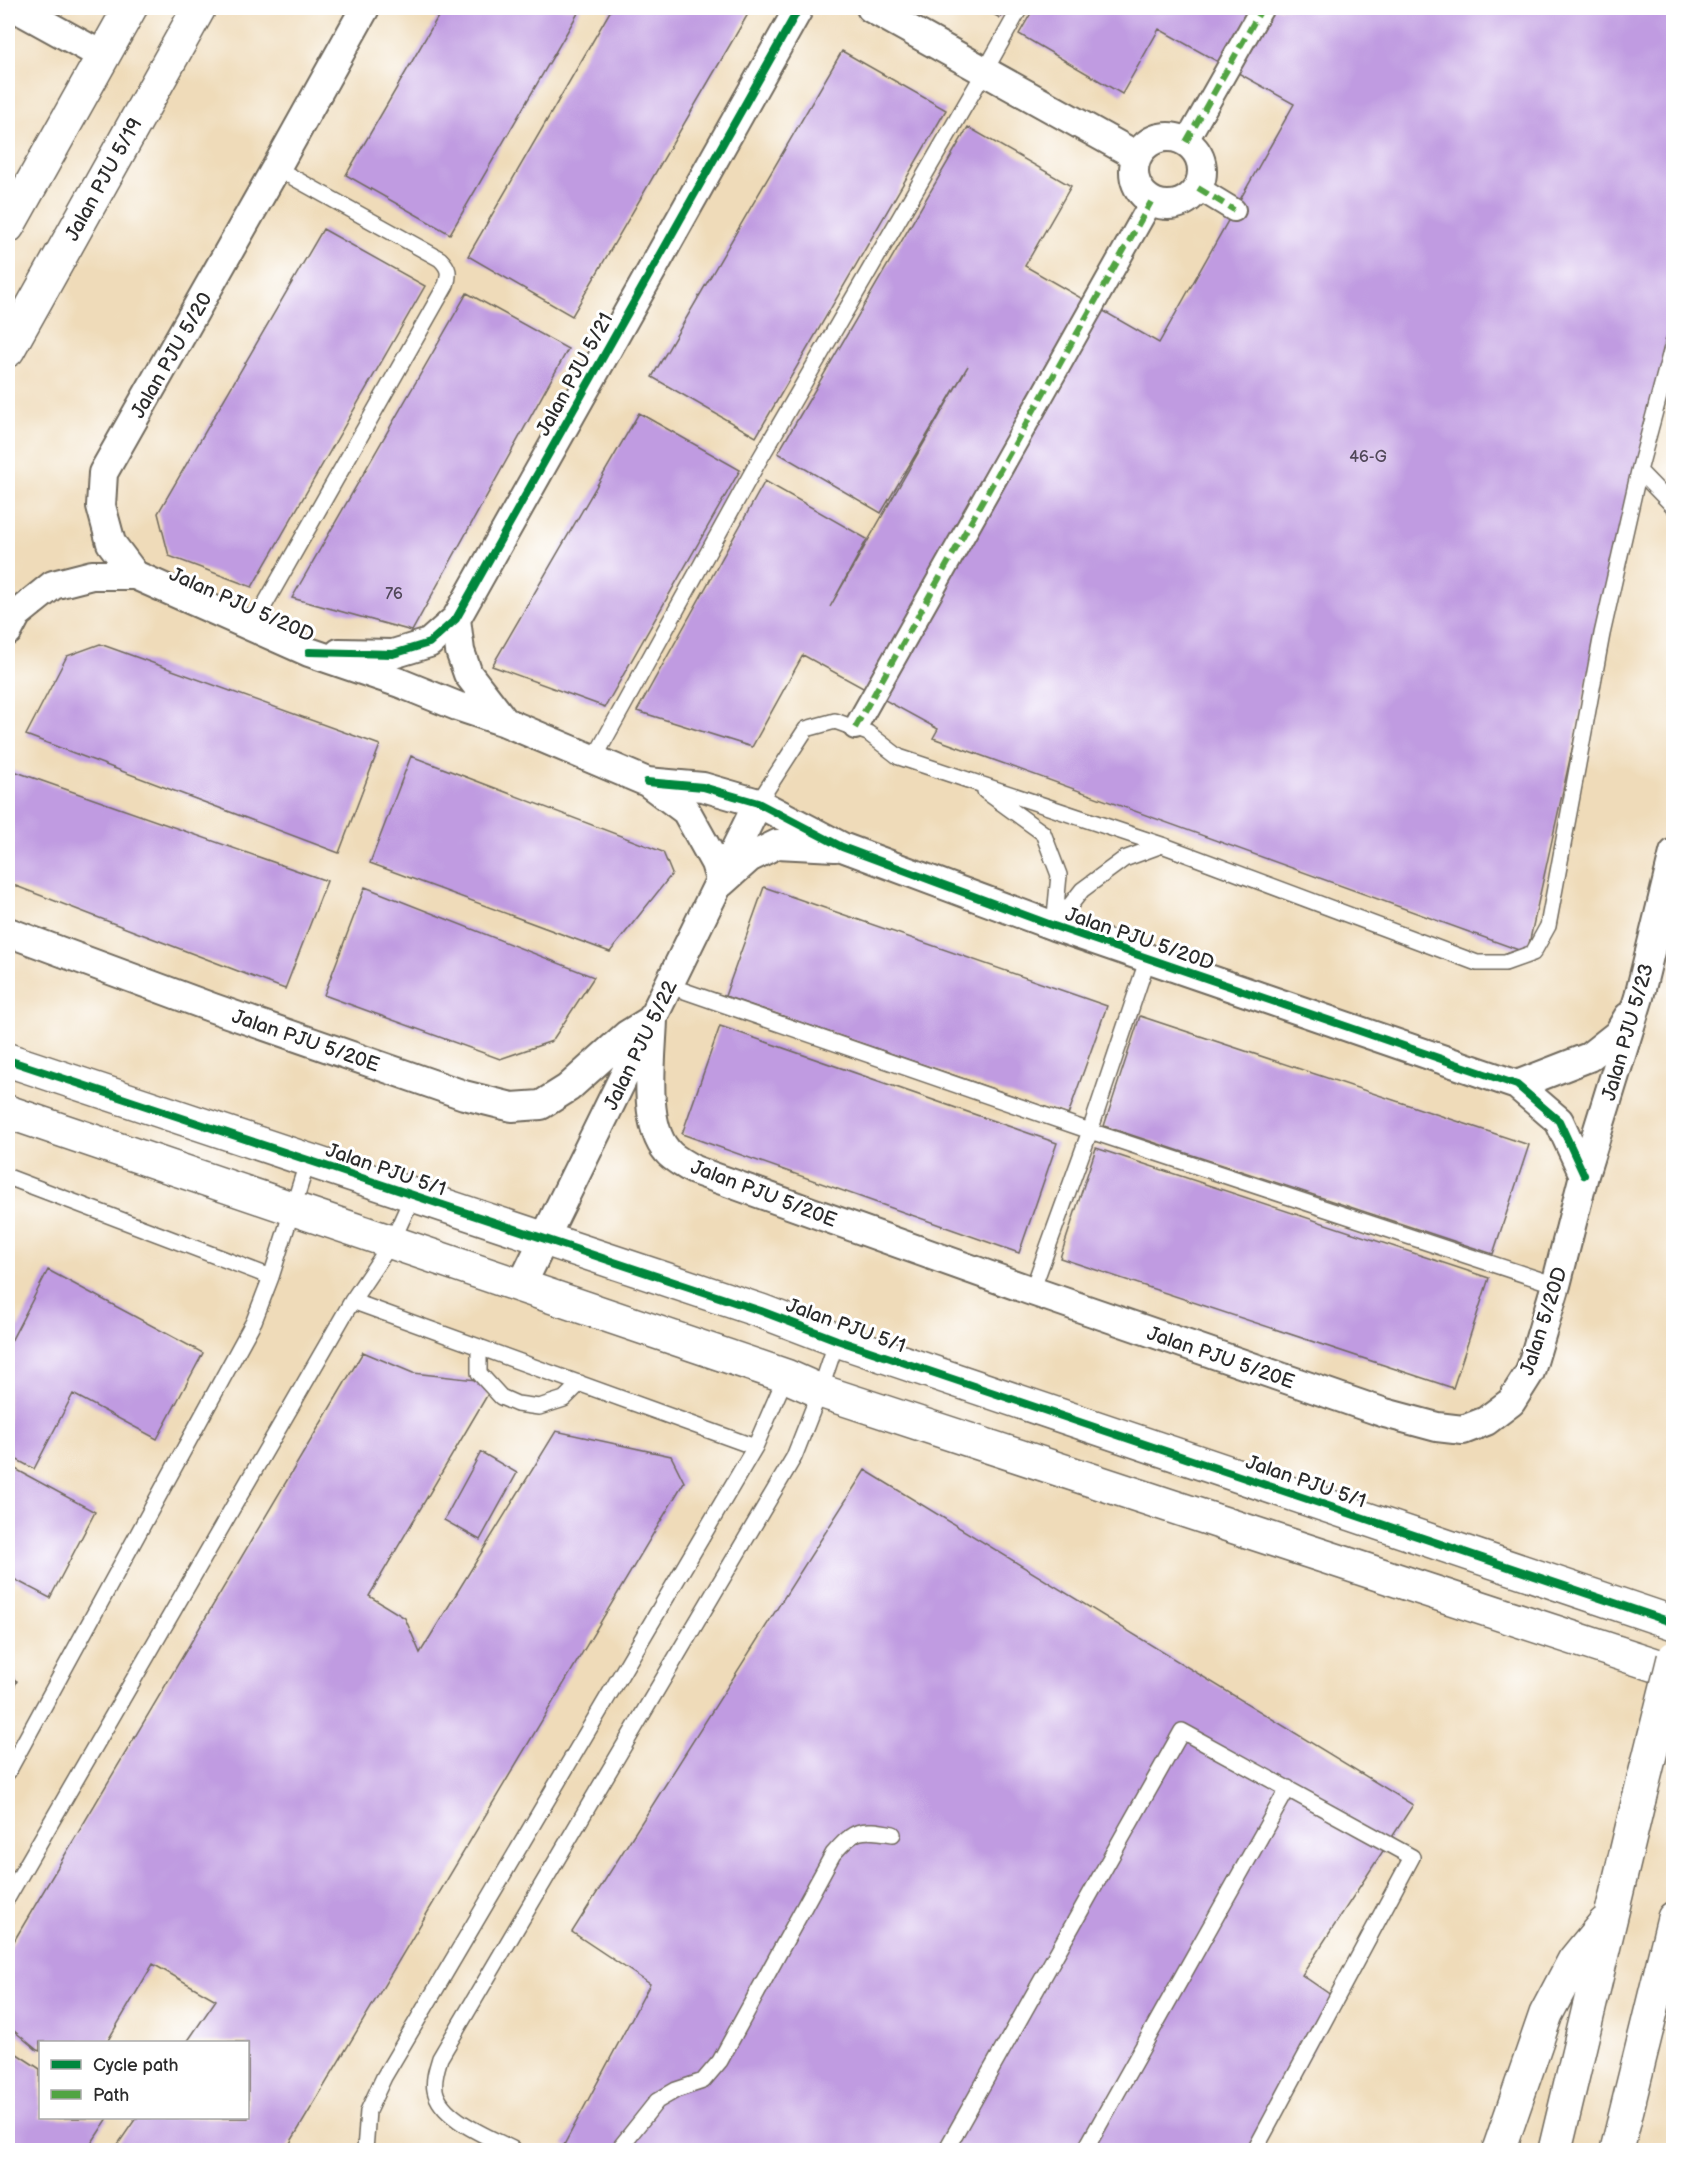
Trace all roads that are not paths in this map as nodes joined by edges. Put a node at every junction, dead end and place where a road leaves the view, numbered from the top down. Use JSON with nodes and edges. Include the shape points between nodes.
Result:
{"nodes":[{"id":1,"x":16,"y":8,"type":"edge"},
{"id":2,"x":130,"y":8,"type":"edge"},
{"id":3,"x":199,"y":8,"type":"edge"},
{"id":4,"x":365,"y":8,"type":"edge"},
{"id":5,"x":799,"y":8,"type":"edge"},
{"id":6,"x":871,"y":8,"type":"edge"},
{"id":7,"x":1020,"y":8,"type":"edge"},
{"id":8,"x":1262,"y":8,"type":"edge"},
{"id":9,"x":103,"y":56,"type":"junction"},
{"id":10,"x":985,"y":71,"type":"junction"},
{"id":11,"x":1186,"y":142,"type":"junction"},
{"id":12,"x":1137,"y":156,"type":"junction"},
{"id":13,"x":276,"y":168,"type":"junction"},
{"id":14,"x":1198,"y":188,"type":"junction"},
{"id":15,"x":1151,"y":202,"type":"junction"},
{"id":16,"x":1234,"y":210,"type":"dead end"},
{"id":17,"x":8,"y":226,"type":"edge"},
{"id":18,"x":1674,"y":340,"type":"edge"},
{"id":19,"x":8,"y":350,"type":"edge"},
{"id":20,"x":1639,"y":471,"type":"junction"},
{"id":21,"x":1674,"y":507,"type":"edge"},
{"id":22,"x":135,"y":575,"type":"junction"},
{"id":23,"x":456,"y":619,"type":"junction"},
{"id":24,"x":252,"y":627,"type":"junction"},
{"id":25,"x":8,"y":631,"type":"edge"},
{"id":26,"x":309,"y":652,"type":"junction"},
{"id":27,"x":505,"y":722,"type":"junction"},
{"id":28,"x":855,"y":728,"type":"junction"},
{"id":29,"x":594,"y":759,"type":"junction"},
{"id":30,"x":647,"y":782,"type":"junction"},
{"id":31,"x":974,"y":782,"type":"junction"},
{"id":32,"x":758,"y":803,"type":"junction"},
{"id":33,"x":1162,"y":845,"type":"junction"},
{"id":34,"x":842,"y":847,"type":"junction"},
{"id":35,"x":1674,"y":853,"type":"edge"},
{"id":36,"x":720,"y":883,"type":"junction"},
{"id":37,"x":1053,"y":926,"type":"junction"},
{"id":38,"x":8,"y":932,"type":"edge"},
{"id":39,"x":1148,"y":958,"type":"junction"},
{"id":40,"x":669,"y":986,"type":"junction"},
{"id":41,"x":1639,"y":997,"type":"junction"},
{"id":42,"x":653,"y":1019,"type":"junction"},
{"id":43,"x":8,"y":1060,"type":"edge"},
{"id":44,"x":1517,"y":1085,"type":"junction"},
{"id":45,"x":8,"y":1112,"type":"edge"},
{"id":46,"x":1090,"y":1131,"type":"junction"},
{"id":47,"x":308,"y":1160,"type":"junction"},
{"id":48,"x":1584,"y":1175,"type":"junction"},
{"id":49,"x":8,"y":1177,"type":"edge"},
{"id":50,"x":413,"y":1195,"type":"junction"},
{"id":51,"x":291,"y":1208,"type":"junction"},
{"id":52,"x":544,"y":1240,"type":"junction"},
{"id":53,"x":392,"y":1242,"type":"junction"},
{"id":54,"x":271,"y":1277,"type":"junction"},
{"id":55,"x":1556,"y":1285,"type":"junction"},
{"id":56,"x":521,"y":1286,"type":"junction"},
{"id":57,"x":1032,"y":1291,"type":"junction"},
{"id":58,"x":352,"y":1301,"type":"junction"},
{"id":59,"x":837,"y":1340,"type":"junction"},
{"id":60,"x":479,"y":1347,"type":"junction"},
{"id":61,"x":786,"y":1376,"type":"junction"},
{"id":62,"x":579,"y":1383,"type":"junction"},
{"id":63,"x":820,"y":1391,"type":"junction"},
{"id":64,"x":1385,"y":1413,"type":"joint"},
{"id":65,"x":756,"y":1447,"type":"junction"},
{"id":66,"x":1674,"y":1623,"type":"edge"},
{"id":67,"x":1674,"y":1658,"type":"edge"},
{"id":68,"x":1674,"y":1671,"type":"edge"},
{"id":69,"x":8,"y":1772,"type":"edge"},
{"id":70,"x":1288,"y":1788,"type":"junction"},
{"id":71,"x":893,"y":1834,"type":"dead end"},
{"id":72,"x":8,"y":1897,"type":"edge"},
{"id":73,"x":1611,"y":1916,"type":"junction"},
{"id":74,"x":1674,"y":1918,"type":"edge"},
{"id":75,"x":1674,"y":1954,"type":"edge"},
{"id":76,"x":365,"y":2151,"type":"edge"},
{"id":77,"x":514,"y":2151,"type":"edge"},
{"id":78,"x":618,"y":2151,"type":"edge"},
{"id":79,"x":946,"y":2151,"type":"edge"},
{"id":80,"x":1084,"y":2151,"type":"edge"},
{"id":81,"x":1255,"y":2151,"type":"edge"},
{"id":82,"x":1499,"y":2151,"type":"edge"},
{"id":83,"x":1555,"y":2151,"type":"edge"},
{"id":84,"x":1617,"y":2151,"type":"edge"},
{"id":85,"x":1630,"y":2151,"type":"edge"}],
"edges":[{"from":1,"to":9,"type":"street"},
{"from":2,"to":9,"type":"main road"},
{"from":3,"to":19,"type":"main road","name":"Jalan PJU 5/19"},
{"from":4,"to":13,"type":"street","name":"Jalan PJU 5/20"},
{"from":5,"to":23,"type":"street","name":"Jalan PJU 5/21"},
{"from":6,"to":10,"type":"street"},
{"from":7,"to":10,"type":"lane"},
{"from":8,"to":11,"type":"street"},
{"from":9,"to":17,"type":"main road"},
{"from":10,"to":12,"type":"street"},
{"from":10,"to":29,"type":"lane","via":[[758,462]]},
{"from":11,"to":12,"type":"street","via":[[1164,137],[1144,147]]},
{"from":11,"to":14,"type":"street","via":[[1194,149],[1202,168]]},
{"from":12,"to":15,"type":"street","via":[[1137,187]]},
{"from":13,"to":22,"type":"street","name":"Jalan PJU 5/20","via":[[104,473],[101,506],[111,543]]},
{"from":13,"to":24,"type":"lane","via":[[440,258],[449,274]]},
{"from":14,"to":15,"type":"street","via":[[1182,203],[1172,206]]},
{"from":14,"to":16,"type":"street"},
{"from":15,"to":28,"type":"street"},
{"from":18,"to":20,"type":"lane"},
{"from":20,"to":21,"type":"lane"},
{"from":20,"to":33,"type":"lane","via":[[1602,634],[1548,926],[1533,953],[1505,963],[1477,963]]},
{"from":22,"to":24,"type":"street","name":"Jalan PJU 5/20D"},
{"from":22,"to":25,"type":"street","via":[[92,575],[53,585],[17,614]]},
{"from":23,"to":26,"type":"street","name":"Jalan PJU 5/21","via":[[429,643],[393,654]]},
{"from":23,"to":27,"type":"street","via":[[468,674]]},
{"from":24,"to":26,"type":"street","name":"Jalan PJU 5/20D"},
{"from":26,"to":27,"type":"street","name":"Jalan PJU 5/20D"},
{"from":27,"to":29,"type":"street","name":"Jalan PJU 5/20D"},
{"from":28,"to":31,"type":"lane","via":[[899,757]]},
{"from":28,"to":32,"type":"lane","via":[[835,721],[807,729]]},
{"from":29,"to":30,"type":"street","name":"Jalan PJU 5/20D"},
{"from":30,"to":32,"type":"street","name":"Jalan PJU 5/20D","via":[[702,787]]},
{"from":30,"to":36,"type":"street","name":"Jalan PJU 5/20D","via":[[686,811],[715,863]]},
{"from":31,"to":33,"type":"lane"},
{"from":31,"to":37,"type":"lane","via":[[1043,834],[1059,875]]},
{"from":32,"to":34,"type":"street","name":"Jalan PJU 5/20D"},
{"from":32,"to":36,"type":"street","name":"Jalan PJU 5/22"},
{"from":33,"to":37,"type":"lane","via":[[1124,859],[1082,890]]},
{"from":34,"to":36,"type":"street","name":"Jalan PJU 5/20D","via":[[777,844],[749,858]]},
{"from":34,"to":37,"type":"street","name":"Jalan PJU 5/20D"},
{"from":35,"to":41,"type":"street","name":"Jalan PJU 5/23"},
{"from":36,"to":40,"type":"street","name":"Jalan PJU 5/22"},
{"from":37,"to":39,"type":"street","name":"Jalan PJU 5/20D"},
{"from":38,"to":42,"type":"street","name":"Jalan PJU 5/20E","via":[[224,1012],[464,1095],[512,1107],[541,1105],[568,1088],[627,1035]]},
{"from":39,"to":44,"type":"street","name":"Jalan PJU 5/20D"},
{"from":39,"to":46,"type":"lane"},
{"from":40,"to":42,"type":"street","name":"Jalan PJU 5/22"},
{"from":40,"to":46,"type":"lane"},
{"from":41,"to":44,"type":"street","via":[[1618,1034],[1589,1057]]},
{"from":41,"to":48,"type":"street","name":"Jalan PJU 5/23"},
{"from":42,"to":52,"type":"street","name":"Jalan PJU 5/22"},
{"from":42,"to":57,"type":"street","name":"Jalan PJU 5/20E","via":[[651,1101],[654,1127],[667,1152],[694,1170]]},
{"from":43,"to":47,"type":"main road","name":"Jalan PJU 5/1"},
{"from":44,"to":48,"type":"street","name":"Jalan PJU 5/20D","via":[[1559,1121]]},
{"from":45,"to":51,"type":"main road"},
{"from":46,"to":55,"type":"lane"},
{"from":46,"to":57,"type":"lane"},
{"from":47,"to":50,"type":"main road","name":"Jalan PJU 5/1"},
{"from":47,"to":51,"type":"lane"},
{"from":48,"to":55,"type":"street","name":"Jalan 5/20D"},
{"from":49,"to":54,"type":"lane"},
{"from":50,"to":52,"type":"main road","name":"Jalan PJU 5/1"},
{"from":50,"to":53,"type":"lane"},
{"from":51,"to":53,"type":"main road"},
{"from":51,"to":54,"type":"lane"},
{"from":52,"to":56,"type":"street","name":"Jalan PJU 5/22"},
{"from":52,"to":59,"type":"main road","name":"Jalan PJU 5/1"},
{"from":53,"to":56,"type":"main road"},
{"from":53,"to":58,"type":"lane"},
{"from":54,"to":69,"type":"lane","via":[[254,1321]]},
{"from":55,"to":64,"type":"street","name":"Jalan 5/20D","via":[[1530,1372],[1511,1402],[1486,1421],[1462,1430]]},
{"from":56,"to":61,"type":"main road"},
{"from":57,"to":64,"type":"street","name":"Jalan PJU 5/20E"},
{"from":58,"to":60,"type":"lane"},
{"from":58,"to":72,"type":"lane"},
{"from":59,"to":63,"type":"lane"},
{"from":59,"to":66,"type":"main road","name":"Jalan PJU 5/1"},
{"from":60,"to":62,"type":"lane"},
{"from":60,"to":62,"type":"lane","via":[[479,1373],[501,1397],[518,1404],[539,1407],[564,1399]]},
{"from":61,"to":63,"type":"main road"},
{"from":61,"to":65,"type":"lane"},
{"from":62,"to":65,"type":"lane"},
{"from":63,"to":68,"type":"main road"},
{"from":63,"to":77,"type":"lane","via":[[794,1457],[440,2058],[435,2090],[441,2105],[453,2117]]},
{"from":65,"to":76,"type":"lane","via":[[384,2077],[368,2111]]},
{"from":67,"to":73,"type":"main road","bridge":true},
{"from":70,"to":79,"type":"lane","via":[[1182,1731]]},
{"from":70,"to":80,"type":"lane"},
{"from":70,"to":81,"type":"lane","via":[[1412,1857]]},
{"from":71,"to":78,"type":"lane","via":[[867,1830],[849,1837],[833,1854],[715,2068],[703,2081],[657,2101]]},
{"from":73,"to":82,"type":"main road","via":[[1574,1961],[1546,2014]]},
{"from":73,"to":83,"type":"main road"},
{"from":74,"to":84,"type":"main road"},
{"from":75,"to":85,"type":"main road"}]}
